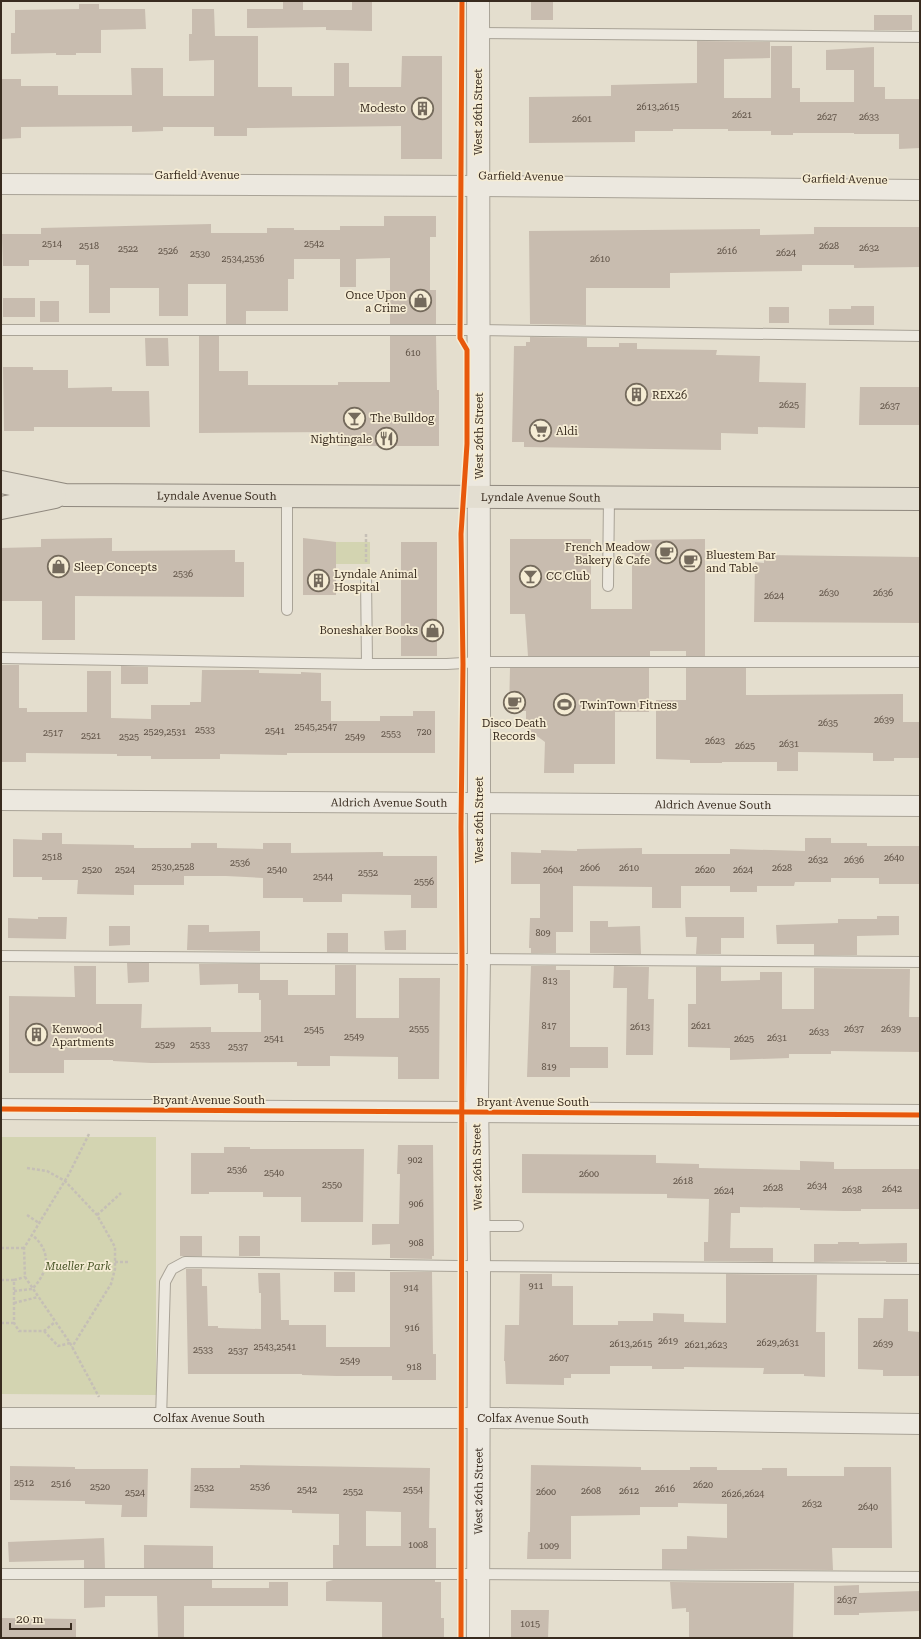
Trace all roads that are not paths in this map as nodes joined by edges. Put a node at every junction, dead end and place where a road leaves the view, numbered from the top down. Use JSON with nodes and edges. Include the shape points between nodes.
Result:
{"nodes":[{"id":1,"x":478,"y":1,"type":"edge"},
{"id":2,"x":478,"y":33,"type":"junction"},
{"id":3,"x":920,"y":37,"type":"edge"},
{"id":4,"x":1,"y":184,"type":"edge"},
{"id":5,"x":479,"y":186,"type":"junction"},
{"id":6,"x":920,"y":190,"type":"edge"},
{"id":7,"x":1,"y":330,"type":"edge"},
{"id":8,"x":479,"y":330,"type":"junction"},
{"id":9,"x":920,"y":336,"type":"edge"},
{"id":10,"x":1,"y":482,"type":"edge"},
{"id":11,"x":66,"y":495,"type":"junction"},
{"id":12,"x":287,"y":497,"type":"junction"},
{"id":13,"x":479,"y":497,"type":"junction"},
{"id":14,"x":609,"y":497,"type":"junction"},
{"id":15,"x":920,"y":499,"type":"edge"},
{"id":16,"x":1,"y":508,"type":"edge"},
{"id":17,"x":366,"y":576,"type":"road end"},
{"id":18,"x":608,"y":586,"type":"dead end"},
{"id":19,"x":287,"y":610,"type":"dead end"},
{"id":20,"x":1,"y":658,"type":"edge"},
{"id":21,"x":479,"y":662,"type":"junction"},
{"id":22,"x":920,"y":662,"type":"edge"},
{"id":23,"x":367,"y":664,"type":"junction"},
{"id":24,"x":1,"y":800,"type":"edge"},
{"id":25,"x":479,"y":803,"type":"junction"},
{"id":26,"x":920,"y":806,"type":"edge"},
{"id":27,"x":1,"y":956,"type":"edge"},
{"id":28,"x":479,"y":958,"type":"junction"},
{"id":29,"x":920,"y":962,"type":"edge"},
{"id":30,"x":1,"y":1109,"type":"edge"},
{"id":31,"x":477,"y":1112,"type":"junction"},
{"id":32,"x":920,"y":1115,"type":"edge"},
{"id":33,"x":478,"y":1226,"type":"junction"},
{"id":34,"x":518,"y":1226,"type":"dead end"},
{"id":35,"x":479,"y":1266,"type":"junction"},
{"id":36,"x":920,"y":1269,"type":"edge"},
{"id":37,"x":1,"y":1418,"type":"edge"},
{"id":38,"x":161,"y":1418,"type":"junction"},
{"id":39,"x":478,"y":1418,"type":"junction"},
{"id":40,"x":920,"y":1424,"type":"edge"},
{"id":41,"x":1,"y":1574,"type":"edge"},
{"id":42,"x":478,"y":1574,"type":"junction"},
{"id":43,"x":920,"y":1577,"type":"edge"},
{"id":44,"x":478,"y":1638,"type":"edge"}],
"edges":[{"from":1,"to":2,"type":"street","name":"West 26th Street"},
{"from":2,"to":3,"type":"lane"},
{"from":2,"to":5,"type":"street","name":"West 26th Street"},
{"from":4,"to":5,"type":"street","name":"Garfield Avenue"},
{"from":5,"to":6,"type":"street","name":"Garfield Avenue"},
{"from":5,"to":8,"type":"street","name":"West 26th Street"},
{"from":7,"to":8,"type":"lane"},
{"from":8,"to":9,"type":"lane"},
{"from":8,"to":13,"type":"street","name":"West 26th Street"},
{"from":10,"to":11,"type":"main road","name":"Lyndale Avenue South"},
{"from":11,"to":12,"type":"main road","name":"Lyndale Avenue South"},
{"from":11,"to":16,"type":"main road","name":"Lyndale Avenue South"},
{"from":12,"to":13,"type":"main road","name":"Lyndale Avenue South"},
{"from":12,"to":19,"type":"lane"},
{"from":13,"to":14,"type":"main road","name":"Lyndale Avenue South"},
{"from":13,"to":21,"type":"street","name":"West 26th Street"},
{"from":14,"to":15,"type":"main road","name":"Lyndale Avenue South"},
{"from":14,"to":18,"type":"lane"},
{"from":17,"to":23,"type":"lane"},
{"from":20,"to":23,"type":"lane"},
{"from":21,"to":22,"type":"lane"},
{"from":21,"to":23,"type":"lane"},
{"from":21,"to":25,"type":"street","name":"West 26th Street"},
{"from":24,"to":25,"type":"street","name":"Aldrich Avenue South"},
{"from":25,"to":26,"type":"street","name":"Aldrich Avenue South"},
{"from":25,"to":28,"type":"street","name":"West 26th Street"},
{"from":27,"to":28,"type":"lane"},
{"from":28,"to":29,"type":"lane"},
{"from":28,"to":31,"type":"street","name":"West 26th Street"},
{"from":30,"to":31,"type":"street","name":"Bryant Avenue South"},
{"from":31,"to":32,"type":"street","name":"Bryant Avenue South"},
{"from":31,"to":33,"type":"street","name":"West 26th Street"},
{"from":33,"to":34,"type":"lane"},
{"from":33,"to":35,"type":"street","name":"West 26th Street"},
{"from":35,"to":36,"type":"lane"},
{"from":35,"to":38,"type":"lane","via":[[185,1262],[172,1269],[165,1282]]},
{"from":35,"to":39,"type":"street","name":"West 26th Street"},
{"from":37,"to":38,"type":"street","name":"Colfax Avenue South"},
{"from":38,"to":39,"type":"street","name":"Colfax Avenue South"},
{"from":39,"to":40,"type":"street","name":"Colfax Avenue South"},
{"from":39,"to":42,"type":"street","name":"West 26th Street"},
{"from":41,"to":42,"type":"lane"},
{"from":42,"to":43,"type":"lane"},
{"from":42,"to":44,"type":"street","name":"West 26th Street"}]}
